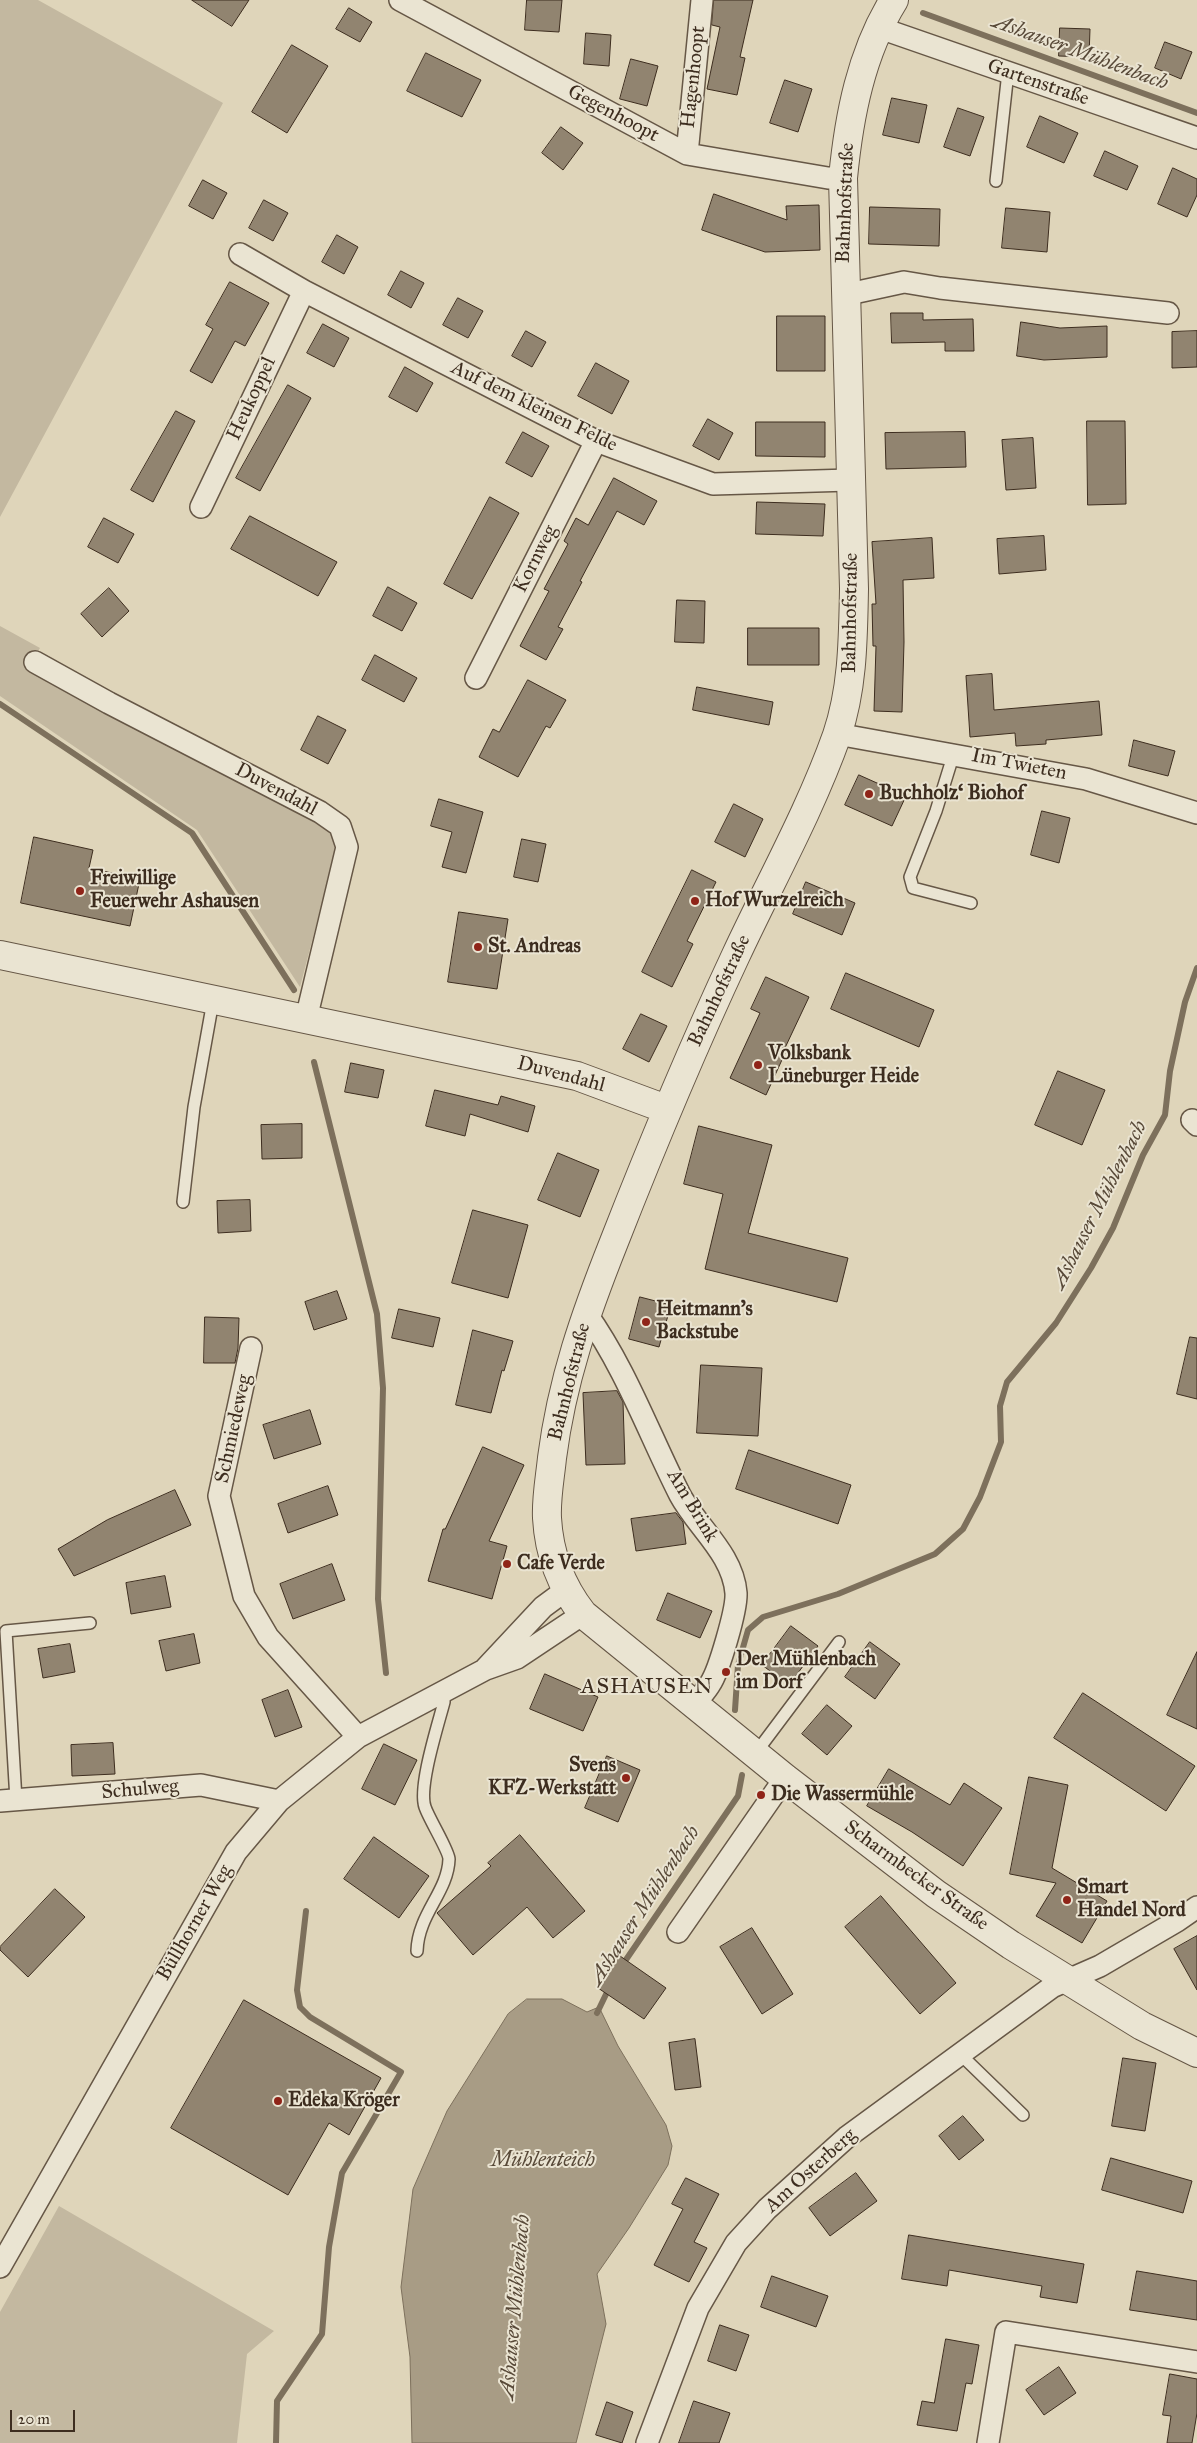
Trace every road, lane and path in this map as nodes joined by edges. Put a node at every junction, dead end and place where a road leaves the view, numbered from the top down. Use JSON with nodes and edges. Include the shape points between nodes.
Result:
{"nodes":[{"id":1,"x":400,"y":0,"type":"edge"},
{"id":2,"x":702,"y":0,"type":"edge"},
{"id":3,"x":894,"y":0,"type":"edge"},
{"id":4,"x":880,"y":28,"type":"junction"},
{"id":5,"x":1008,"y":72,"type":"junction"},
{"id":6,"x":1196,"y":132,"type":"edge"},
{"id":7,"x":687,"y":154,"type":"junction"},
{"id":8,"x":843,"y":178,"type":"junction"},
{"id":9,"x":996,"y":181,"type":"dead end"},
{"id":10,"x":240,"y":254,"type":"dead end"},
{"id":11,"x":304,"y":291,"type":"junction"},
{"id":12,"x":844,"y":295,"type":"junction"},
{"id":13,"x":1168,"y":313,"type":"dead end"},
{"id":14,"x":596,"y":441,"type":"junction"},
{"id":15,"x":850,"y":480,"type":"junction"},
{"id":16,"x":201,"y":507,"type":"dead end"},
{"id":17,"x":35,"y":662,"type":"dead end"},
{"id":18,"x":476,"y":678,"type":"dead end"},
{"id":19,"x":837,"y":734,"type":"junction"},
{"id":20,"x":954,"y":753,"type":"junction"},
{"id":21,"x":1197,"y":813,"type":"edge"},
{"id":22,"x":971,"y":903,"type":"dead end"},
{"id":23,"x":0,"y":955,"type":"edge"},
{"id":24,"x":213,"y":1001,"type":"junction"},
{"id":25,"x":306,"y":1020,"type":"junction"},
{"id":26,"x":666,"y":1109,"type":"junction"},
{"id":27,"x":183,"y":1202,"type":"dead end"},
{"id":28,"x":586,"y":1313,"type":"junction"},
{"id":29,"x":251,"y":1348,"type":"dead end"},
{"id":30,"x":566,"y":1590,"type":"junction"},
{"id":31,"x":583,"y":1614,"type":"junction"},
{"id":32,"x":90,"y":1623,"type":"dead end"},
{"id":33,"x":839,"y":1642,"type":"dead end"},
{"id":34,"x":486,"y":1669,"type":"junction"},
{"id":35,"x":444,"y":1691,"type":"junction"},
{"id":36,"x":694,"y":1705,"type":"junction"},
{"id":37,"x":358,"y":1737,"type":"junction"},
{"id":38,"x":755,"y":1754,"type":"junction"},
{"id":39,"x":785,"y":1778,"type":"junction"},
{"id":40,"x":8,"y":1801,"type":"edge"},
{"id":41,"x":278,"y":1801,"type":"junction"},
{"id":42,"x":1197,"y":1907,"type":"edge"},
{"id":43,"x":678,"y":1932,"type":"dead end"},
{"id":44,"x":417,"y":1951,"type":"dead end"},
{"id":45,"x":1071,"y":1980,"type":"junction"},
{"id":46,"x":1197,"y":2053,"type":"edge"},
{"id":47,"x":960,"y":2054,"type":"junction"},
{"id":48,"x":1023,"y":2115,"type":"dead end"},
{"id":49,"x":0,"y":2267,"type":"edge"},
{"id":50,"x":1197,"y":2362,"type":"edge"},
{"id":51,"x":647,"y":2443,"type":"edge"},
{"id":52,"x":988,"y":2443,"type":"edge"}],
"edges":[{"from":1,"to":7,"type":"street","name":"Gegenhoopt"},
{"from":2,"to":7,"type":"street","name":"Hagenhoopt"},
{"from":3,"to":4,"type":"street","name":"Bahnhofstraße"},
{"from":4,"to":5,"type":"street","name":"Gartenstraße"},
{"from":4,"to":8,"type":"street","name":"Bahnhofstraße","via":[[870,48],[854,103]]},
{"from":5,"to":6,"type":"street","name":"Gartenstraße"},
{"from":5,"to":9,"type":"lane"},
{"from":7,"to":8,"type":"street","name":"Gegenhoopt"},
{"from":8,"to":12,"type":"street","name":"Bahnhofstraße"},
{"from":10,"to":11,"type":"street","name":"Auf dem kleinen Felde"},
{"from":11,"to":14,"type":"street","name":"Auf dem kleinen Felde"},
{"from":11,"to":16,"type":"street","name":"Heukoppel"},
{"from":12,"to":13,"type":"street","name":"Bahnhofstraße","via":[[904,282]]},
{"from":12,"to":15,"type":"street","name":"Bahnhofstraße"},
{"from":14,"to":15,"type":"street","name":"Auf dem kleinen Felde","via":[[713,484]]},
{"from":14,"to":18,"type":"street","name":"Kornweg"},
{"from":15,"to":19,"type":"street","name":"Bahnhofstraße","via":[[853,647],[850,680]]},
{"from":17,"to":25,"type":"street","name":"Duvendahl","via":[[320,812],[340,826],[347,847]]},
{"from":19,"to":20,"type":"street","name":"Im Twieten"},
{"from":19,"to":26,"type":"street","name":"Bahnhofstraße","via":[[813,794]]},
{"from":20,"to":21,"type":"street","name":"Im Twieten","via":[[1086,778]]},
{"from":20,"to":22,"type":"lane","via":[[936,812],[910,877],[913,888]]},
{"from":23,"to":24,"type":"street","name":"Duvendahl"},
{"from":24,"to":25,"type":"street","name":"Duvendahl"},
{"from":24,"to":27,"type":"lane","via":[[194,1107]]},
{"from":25,"to":26,"type":"street","name":"Duvendahl","via":[[577,1076]]},
{"from":26,"to":28,"type":"street","name":"Bahnhofstraße"},
{"from":28,"to":30,"type":"street","name":"Bahnhofstraße","via":[[563,1390],[548,1494],[551,1550]]},
{"from":28,"to":36,"type":"street","name":"Am Brink","via":[[607,1342],[682,1497],[720,1552],[736,1593],[732,1618],[711,1683]]},
{"from":29,"to":37,"type":"street","name":"Schmiedeweg","via":[[219,1496],[244,1596],[268,1637]]},
{"from":30,"to":31,"type":"street","name":"Bahnhofstraße"},
{"from":30,"to":34,"type":"street","name":"Büllhorner Weg","via":[[543,1607]]},
{"from":31,"to":34,"type":"street","name":"Büllhorner Weg","via":[[517,1658]]},
{"from":31,"to":36,"type":"street","name":"Scharmbecker Straße"},
{"from":32,"to":40,"type":"lane","via":[[6,1631]]},
{"from":33,"to":38,"type":"lane"},
{"from":34,"to":35,"type":"street","name":"Büllhorner Weg"},
{"from":35,"to":37,"type":"street","name":"Büllhorner Weg"},
{"from":35,"to":44,"type":"lane","via":[[426,1778],[424,1805],[449,1856],[447,1876],[418,1935]]},
{"from":36,"to":38,"type":"street","name":"Scharmbecker Straße"},
{"from":37,"to":41,"type":"street","name":"Büllhorner Weg"},
{"from":38,"to":39,"type":"street","name":"Scharmbecker Straße"},
{"from":39,"to":43,"type":"street"},
{"from":39,"to":45,"type":"street","name":"Scharmbecker Straße","via":[[936,1894],[1011,1945]]},
{"from":40,"to":41,"type":"street","name":"Schulweg","via":[[201,1785]]},
{"from":41,"to":49,"type":"street","name":"Büllhorner Weg","via":[[236,1852]]},
{"from":42,"to":45,"type":"street","name":"Am Osterberg","via":[[1109,1961]]},
{"from":45,"to":46,"type":"street","name":"Scharmbecker Straße","via":[[1142,2026]]},
{"from":45,"to":47,"type":"street","name":"Am Osterberg","via":[[1052,1987]]},
{"from":47,"to":48,"type":"lane"},
{"from":47,"to":51,"type":"street","name":"Am Osterberg","via":[[847,2137],[736,2243],[698,2308]]},
{"from":50,"to":52,"type":"street","via":[[1006,2332]]}]}
